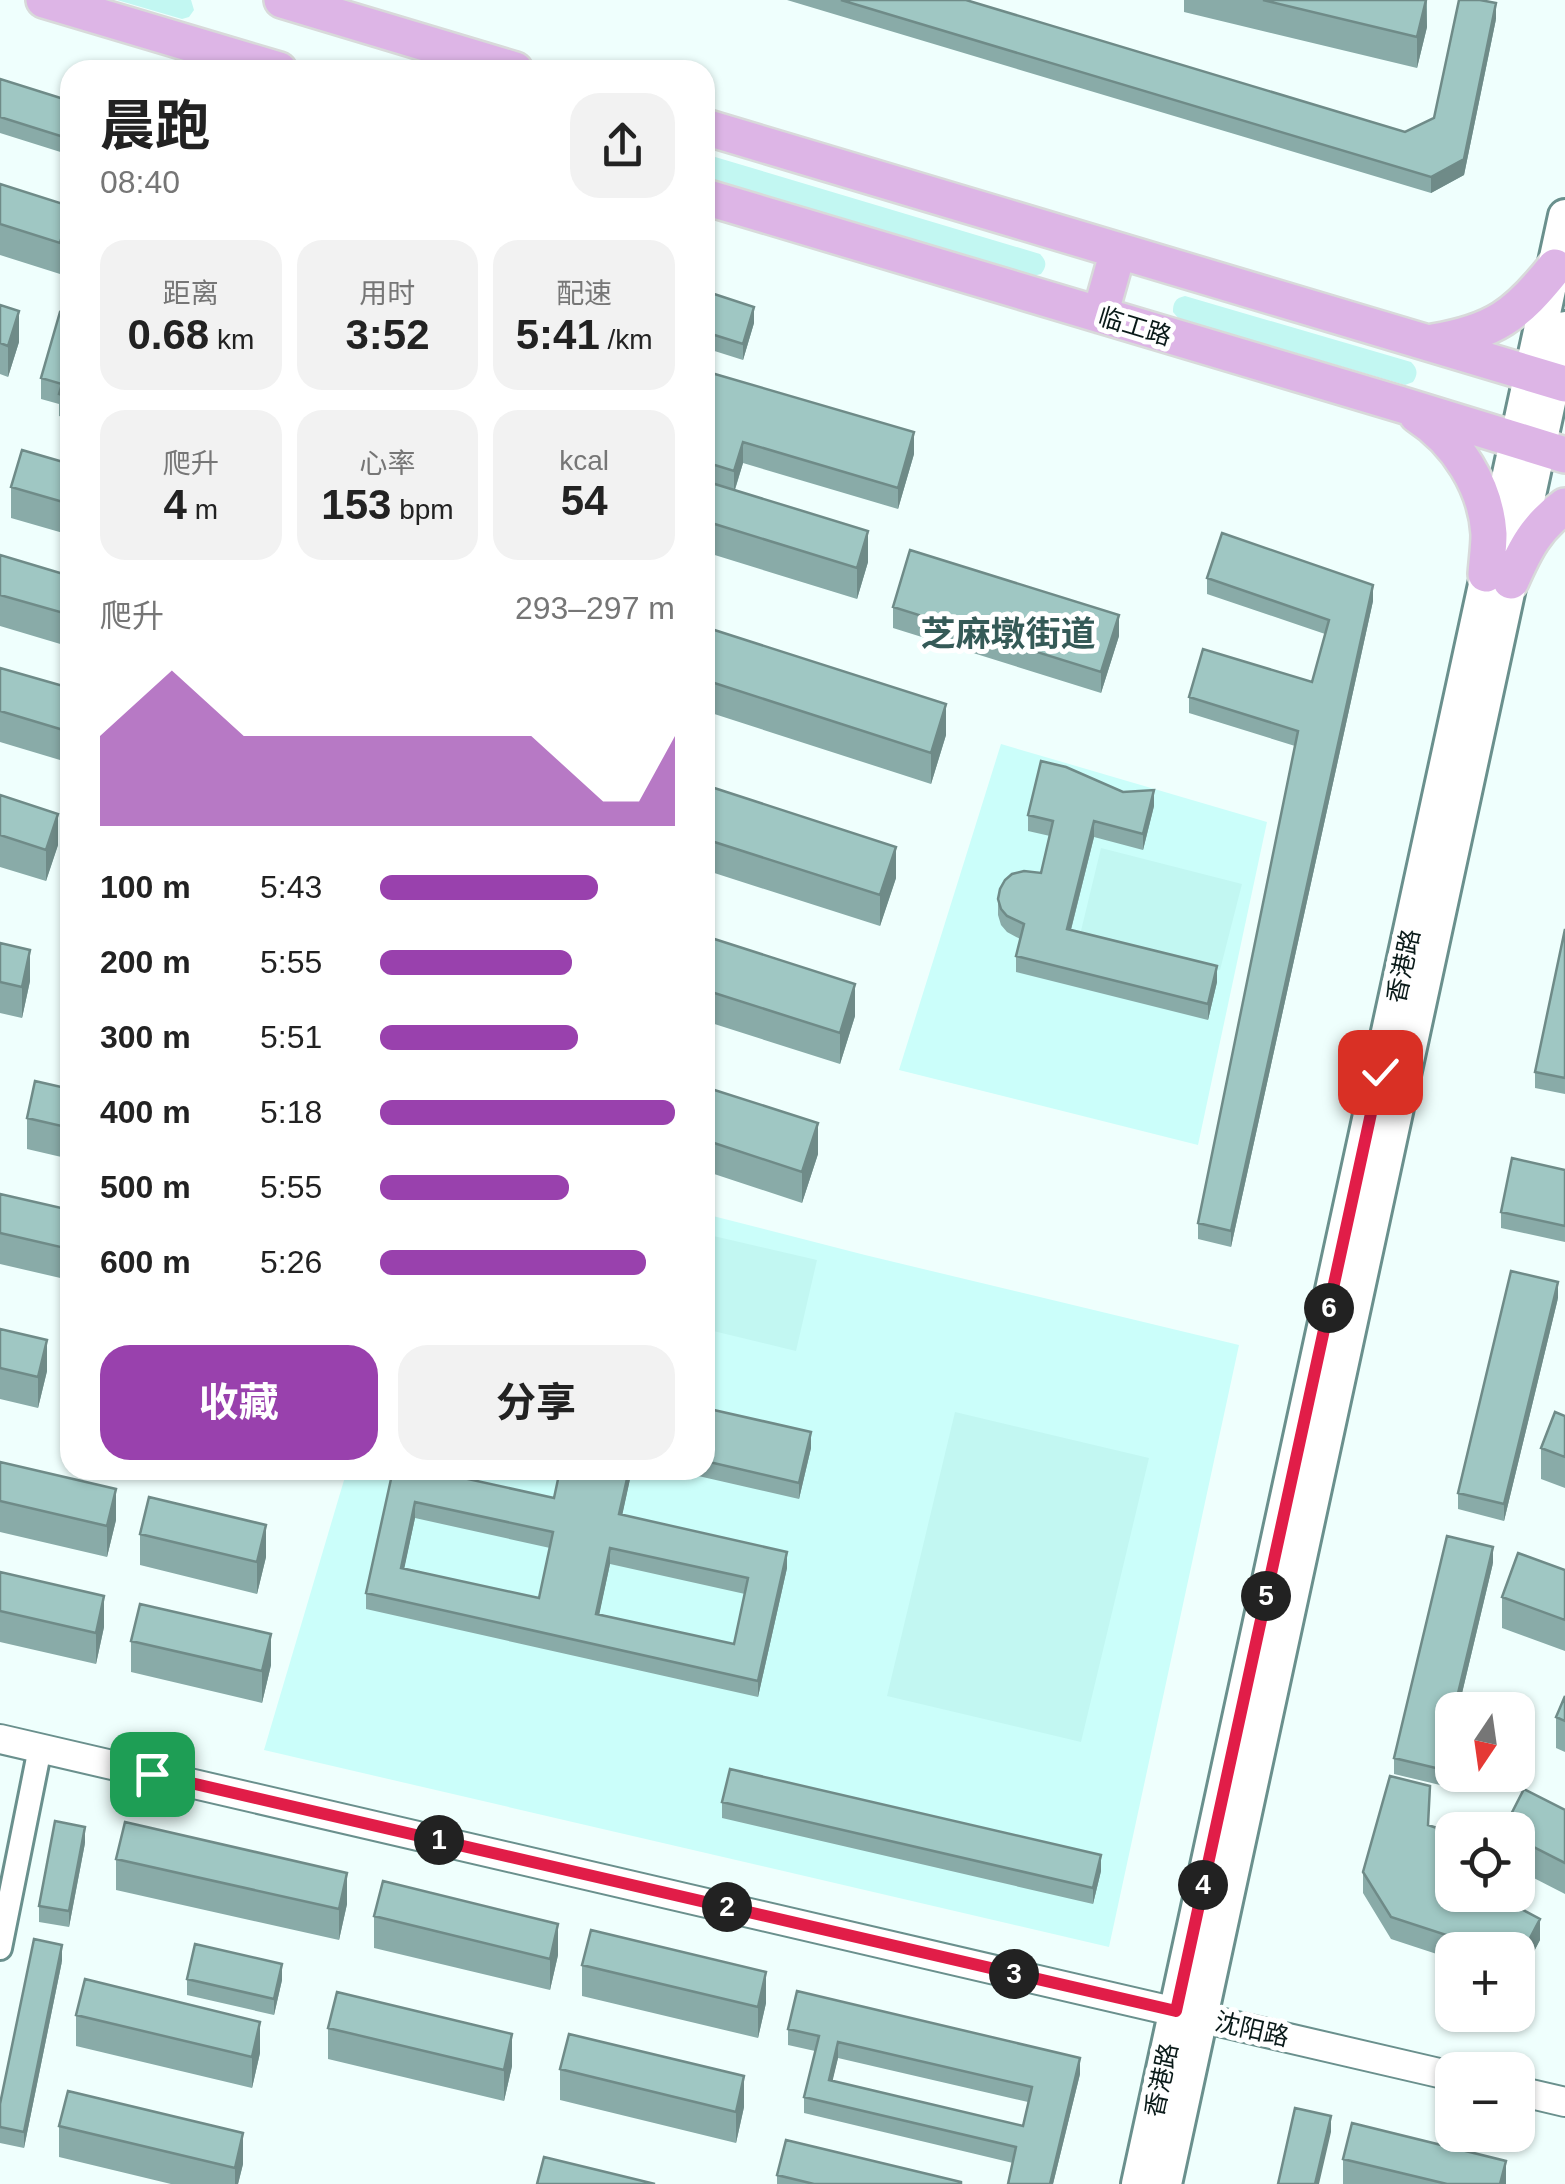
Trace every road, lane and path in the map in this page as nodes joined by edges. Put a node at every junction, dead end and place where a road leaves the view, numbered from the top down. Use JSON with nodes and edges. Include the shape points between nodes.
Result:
{"nodes":[{"id":1,"x":44,"y":0,"type":"edge"},
{"id":2,"x":282,"y":0,"type":"edge"},
{"id":3,"x":370,"y":13,"type":"edge"},
{"id":4,"x":245,"y":60,"type":"edge"},
{"id":5,"x":490,"y":60,"type":"edge"},
{"id":6,"x":715,"y":130,"type":"edge"},
{"id":7,"x":715,"y":200,"type":"edge"},
{"id":8,"x":1565,"y":216,"type":"edge"},
{"id":9,"x":1118,"y":251,"type":"junction"},
{"id":10,"x":1555,"y":266,"type":"junction"},
{"id":11,"x":1100,"y":315,"type":"junction"},
{"id":12,"x":1565,"y":328,"type":"edge"},
{"id":13,"x":1428,"y":343,"type":"junction"},
{"id":14,"x":1550,"y":379,"type":"edge"},
{"id":15,"x":1399,"y":404,"type":"junction"},
{"id":16,"x":1540,"y":448,"type":"edge"},
{"id":17,"x":1565,"y":506,"type":"edge"},
{"id":18,"x":1499,"y":578,"type":"junction"},
{"id":19,"x":0,"y":1739,"type":"edge"},
{"id":20,"x":40,"y":1748,"type":"junction"},
{"id":21,"x":0,"y":1948,"type":"edge"},
{"id":22,"x":1189,"y":2014,"type":"junction"},
{"id":23,"x":1435,"y":2072,"type":"edge"},
{"id":24,"x":1535,"y":2095,"type":"edge"},
{"id":25,"x":1565,"y":2102,"type":"edge"},
{"id":26,"x":1138,"y":2184,"type":"edge"},
{"id":27,"x":1165,"y":2184,"type":"edge"}],
"edges":[{"from":1,"to":4,"type":"main road"},
{"from":2,"to":3,"type":"main road"},
{"from":3,"to":5,"type":"main road"},
{"from":6,"to":9,"type":"main road"},
{"from":7,"to":11,"type":"main road","name":"临工路"},
{"from":8,"to":10,"type":"main road","name":"香港路"},
{"from":9,"to":11,"type":"main road"},
{"from":9,"to":13,"type":"main road"},
{"from":10,"to":13,"type":"main road","via":[[1501,321],[1466,337]]},
{"from":10,"to":14,"type":"main road","name":"香港路"},
{"from":11,"to":15,"type":"main road","name":"临工路"},
{"from":12,"to":14,"type":"main road","name":"香港路"},
{"from":13,"to":14,"type":"main road"},
{"from":14,"to":16,"type":"main road","name":"香港路"},
{"from":15,"to":16,"type":"main road","name":"临工路"},
{"from":15,"to":18,"type":"main road","via":[[1434,426],[1462,457],[1480,493]]},
{"from":16,"to":18,"type":"main road","name":"香港路"},
{"from":17,"to":18,"type":"main road"},
{"from":18,"to":22,"type":"main road","name":"香港路"},
{"from":19,"to":20,"type":"street","name":"沈阳路"},
{"from":20,"to":21,"type":"street"},
{"from":20,"to":22,"type":"street","name":"沈阳路"},
{"from":22,"to":23,"type":"street","name":"沈阳路"},
{"from":22,"to":26,"type":"main road","name":"香港路"},
{"from":22,"to":27,"type":"main road","name":"香港路"},
{"from":24,"to":25,"type":"street"}]}
